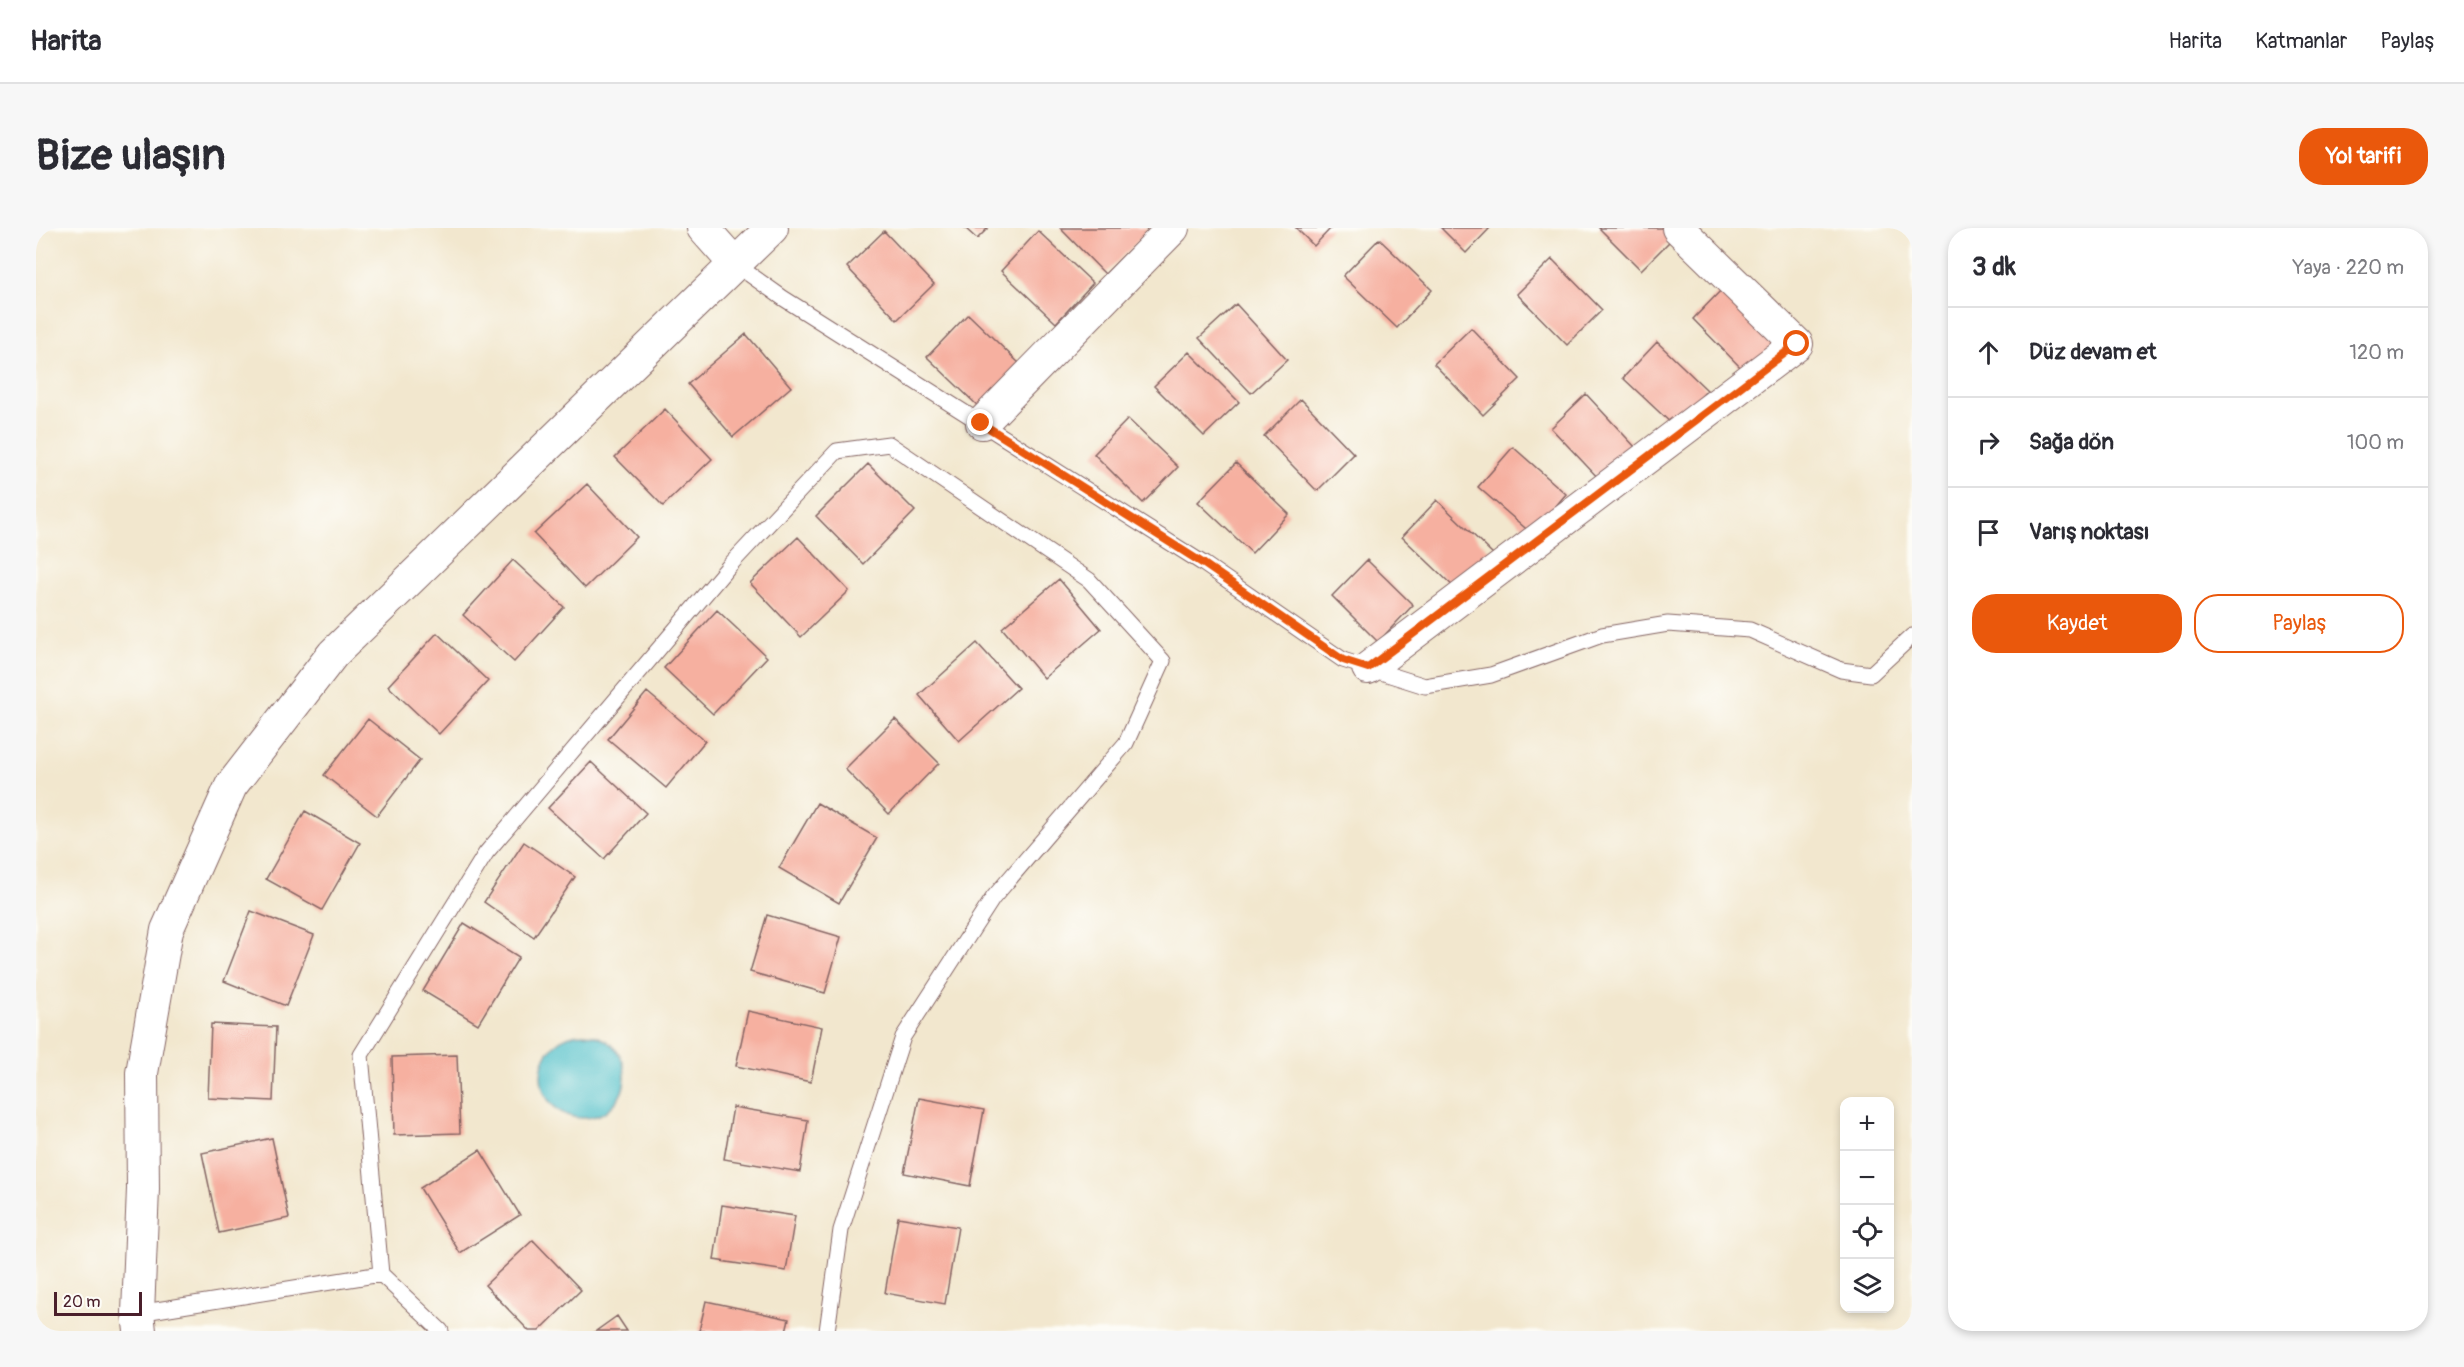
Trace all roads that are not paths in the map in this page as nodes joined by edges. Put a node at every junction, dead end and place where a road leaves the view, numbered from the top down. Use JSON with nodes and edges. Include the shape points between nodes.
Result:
{"nodes":[{"id":1,"x":703,"y":228,"type":"edge"},
{"id":2,"x":772,"y":228,"type":"edge"},
{"id":3,"x":1173,"y":228,"type":"edge"},
{"id":4,"x":1678,"y":228,"type":"edge"},
{"id":5,"x":735,"y":264,"type":"junction"},
{"id":6,"x":981,"y":423,"type":"junction"},
{"id":7,"x":1912,"y":636,"type":"edge"},
{"id":8,"x":1368,"y":668,"type":"junction"},
{"id":9,"x":381,"y":1274,"type":"junction"},
{"id":10,"x":139,"y":1322,"type":"edge"},
{"id":11,"x":441,"y":1331,"type":"edge"},
{"id":12,"x":827,"y":1331,"type":"edge"}],
"edges":[{"from":1,"to":5,"type":"street"},
{"from":2,"to":5,"type":"street"},
{"from":3,"to":6,"type":"street"},
{"from":4,"to":8,"type":"street","via":[[1797,344]]},
{"from":5,"to":6,"type":"lane"},
{"from":5,"to":10,"type":"street","via":[[333,654],[231,786],[167,930],[142,1073]]},
{"from":6,"to":8,"type":"lane","via":[[1204,564],[1343,660]]},
{"from":7,"to":8,"type":"lane","via":[[1871,674],[1841,670],[1750,630],[1668,624],[1602,635],[1491,675],[1425,686]]},
{"from":9,"to":10,"type":"lane"},
{"from":9,"to":11,"type":"lane"},
{"from":9,"to":12,"type":"lane","via":[[361,1055],[486,853],[722,575],[837,451],[889,444],[1089,580],[1163,661],[1126,743],[993,898],[903,1037],[841,1230]]}]}
